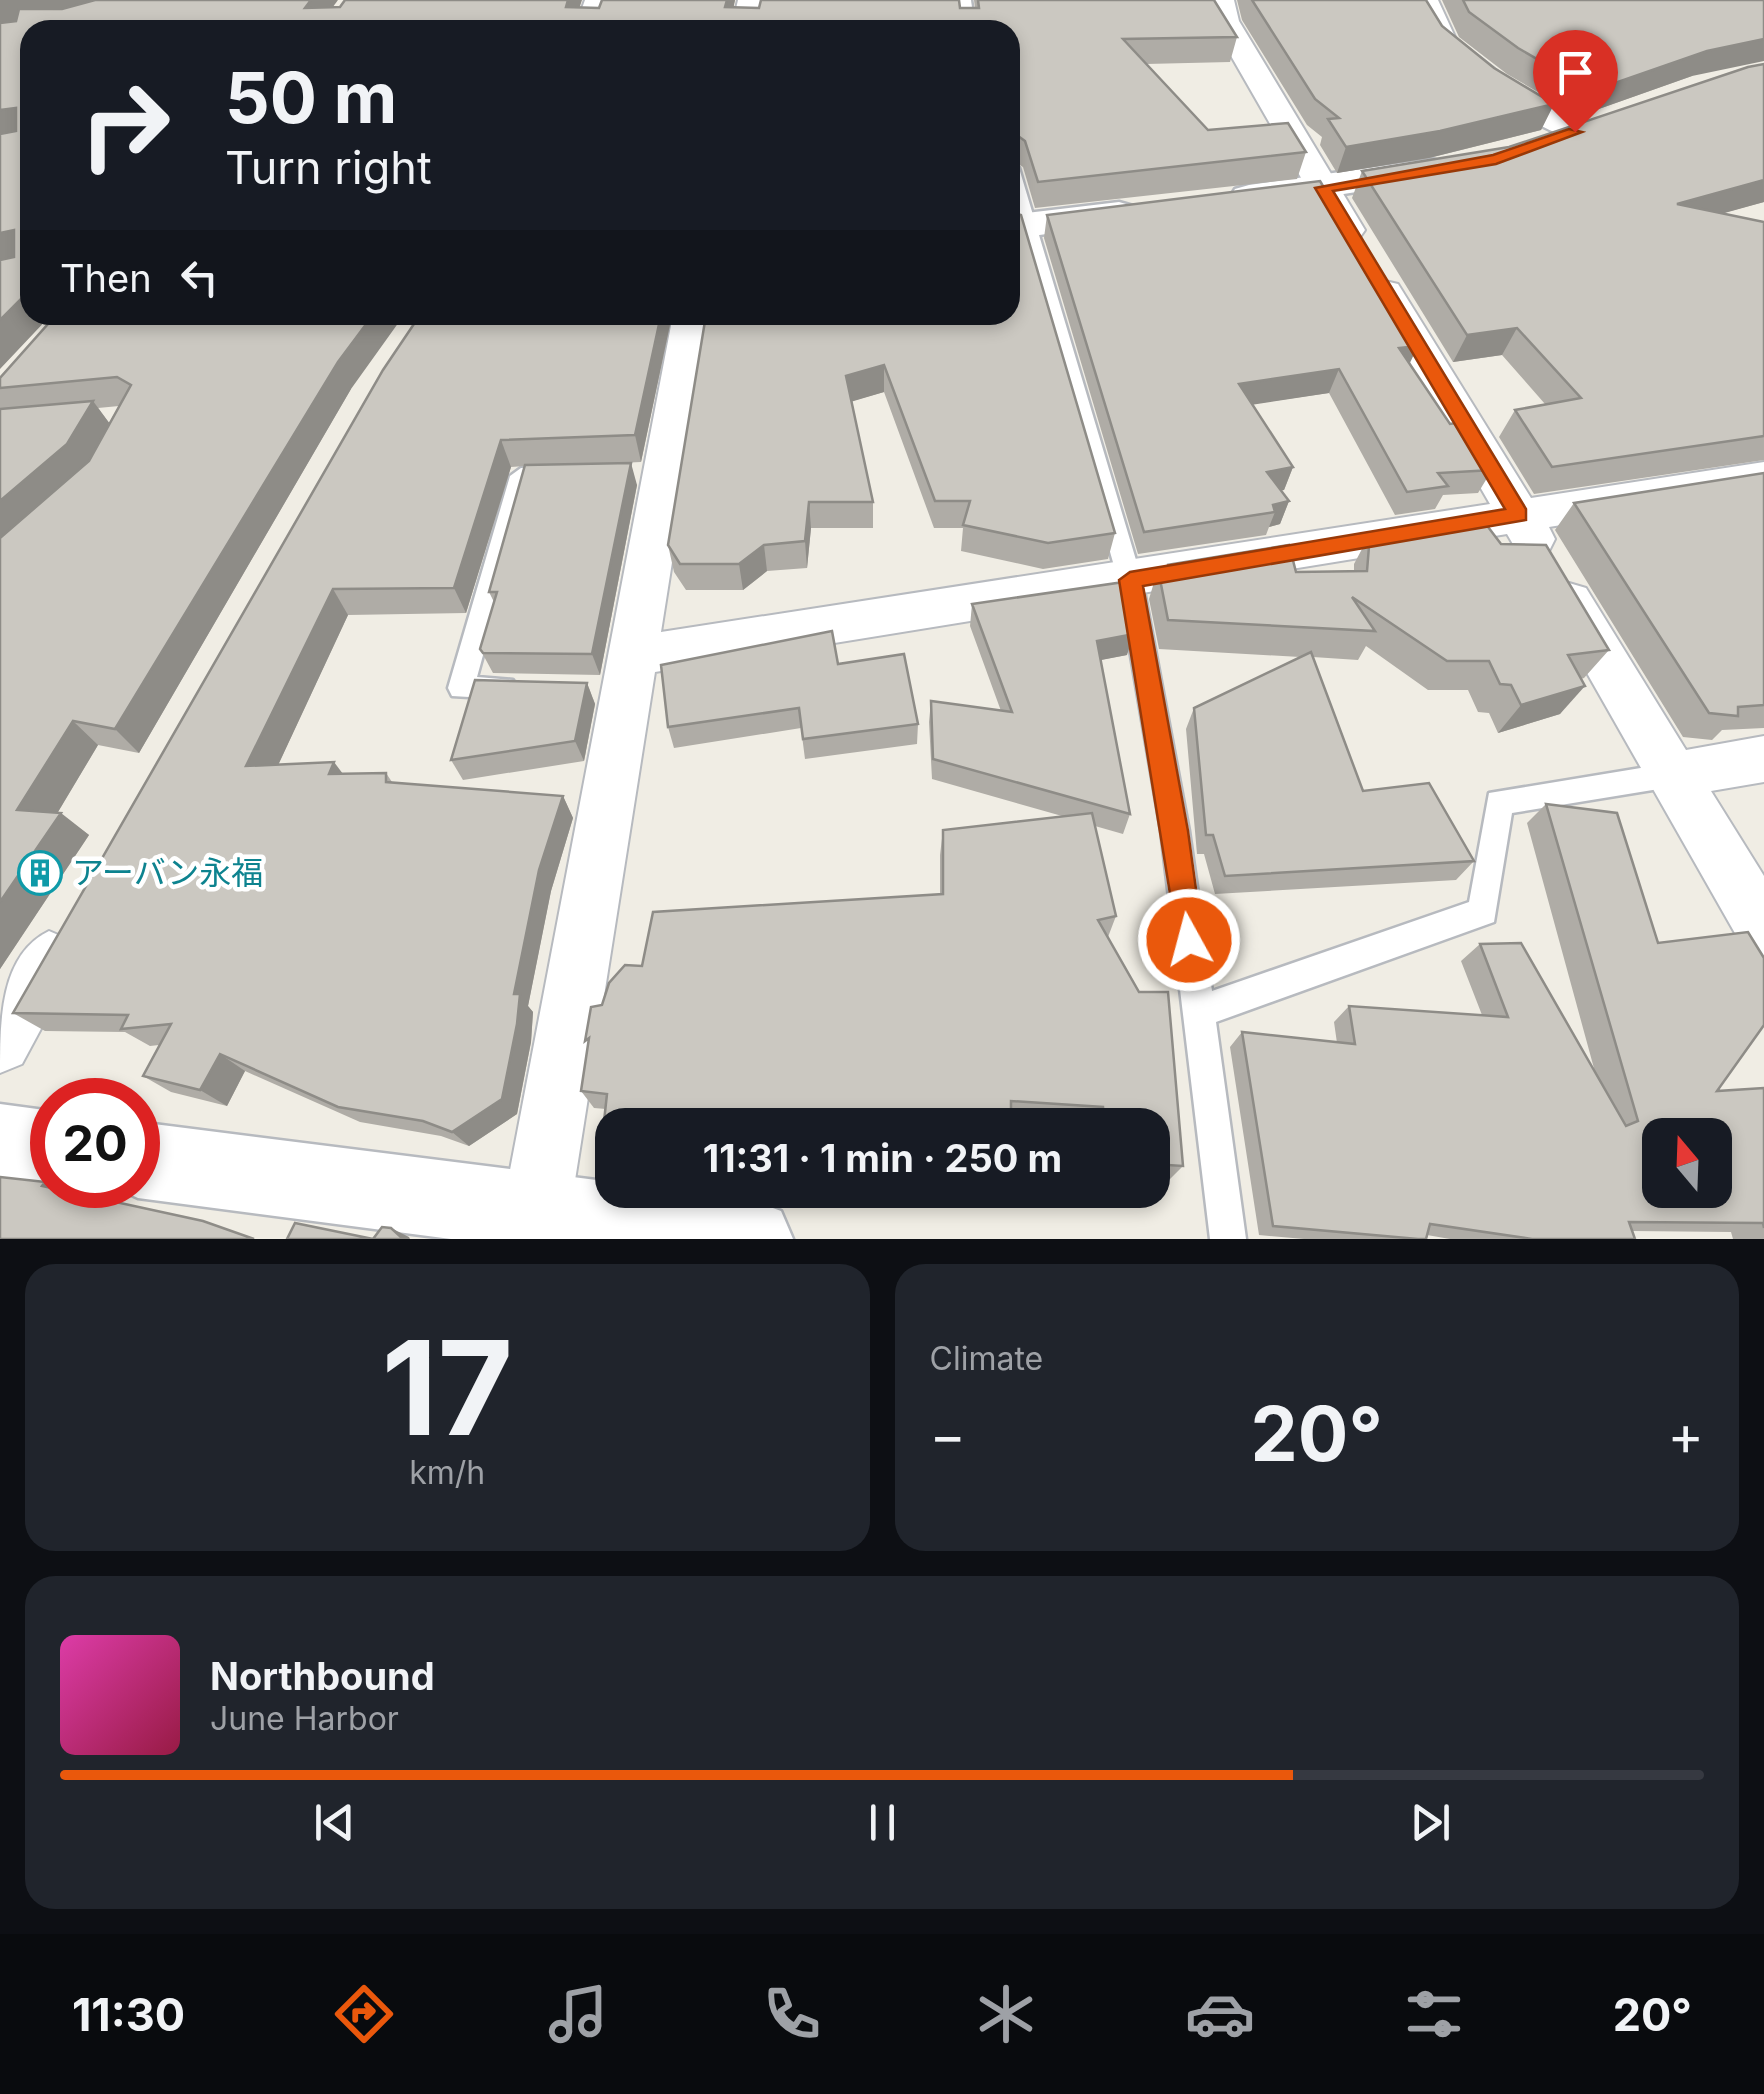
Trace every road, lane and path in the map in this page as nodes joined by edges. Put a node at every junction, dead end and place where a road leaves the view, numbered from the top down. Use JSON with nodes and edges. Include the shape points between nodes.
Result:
{"nodes":[{"id":1,"x":1221,"y":0,"type":"edge"},
{"id":2,"x":1426,"y":0,"type":"edge"},
{"id":3,"x":1592,"y":126,"type":"joint"},
{"id":4,"x":1527,"y":148,"type":"edge"},
{"id":5,"x":1457,"y":166,"type":"edge"},
{"id":6,"x":1323,"y":188,"type":"junction"},
{"id":7,"x":1214,"y":202,"type":"edge"},
{"id":8,"x":1160,"y":208,"type":"edge"},
{"id":9,"x":1020,"y":226,"type":"edge"},
{"id":10,"x":1020,"y":229,"type":"edge"},
{"id":11,"x":690,"y":325,"type":"edge"},
{"id":12,"x":575,"y":475,"type":"edge"},
{"id":13,"x":1764,"y":477,"type":"edge"},
{"id":14,"x":1518,"y":514,"type":"junction"},
{"id":15,"x":1130,"y":580,"type":"junction"},
{"id":16,"x":619,"y":678,"type":"junction"},
{"id":17,"x":536,"y":688,"type":"edge"},
{"id":18,"x":1764,"y":759,"type":"edge"},
{"id":19,"x":1671,"y":776,"type":"junction"},
{"id":20,"x":69,"y":925,"type":"edge"},
{"id":21,"x":1764,"y":929,"type":"edge"},
{"id":22,"x":1198,"y":1012,"type":"junction"},
{"id":23,"x":0,"y":1042,"type":"edge"},
{"id":24,"x":0,"y":1142,"type":"edge"},
{"id":25,"x":30,"y":1146,"type":"edge"},
{"id":26,"x":160,"y":1164,"type":"edge"},
{"id":27,"x":531,"y":1226,"type":"edge"},
{"id":28,"x":752,"y":1239,"type":"edge"},
{"id":29,"x":1228,"y":1239,"type":"edge"}],
"edges":[{"from":1,"to":6,"type":"street","via":[[1225,21]]},
{"from":2,"to":3,"type":"street","via":[[1444,43],[1495,82]]},
{"from":3,"to":4,"type":"street"},
{"from":5,"to":6,"type":"street"},
{"from":6,"to":7,"type":"street"},
{"from":6,"to":14,"type":"street"},
{"from":8,"to":9,"type":"street"},
{"from":10,"to":15,"type":"lane"},
{"from":11,"to":16,"type":"street"},
{"from":12,"to":17,"type":"lane","via":[[520,476],[460,688]]},
{"from":13,"to":14,"type":"street"},
{"from":14,"to":15,"type":"street"},
{"from":14,"to":19,"type":"street"},
{"from":15,"to":16,"type":"street"},
{"from":15,"to":22,"type":"lane","via":[[1175,831]]},
{"from":16,"to":27,"type":"street"},
{"from":18,"to":19,"type":"street"},
{"from":19,"to":21,"type":"street"},
{"from":19,"to":22,"type":"lane","via":[[1500,802],[1483,912]]},
{"from":20,"to":23,"type":"street"},
{"from":22,"to":29,"type":"lane"},
{"from":24,"to":25,"type":"street"},
{"from":26,"to":27,"type":"street"},
{"from":27,"to":28,"type":"street"}]}
